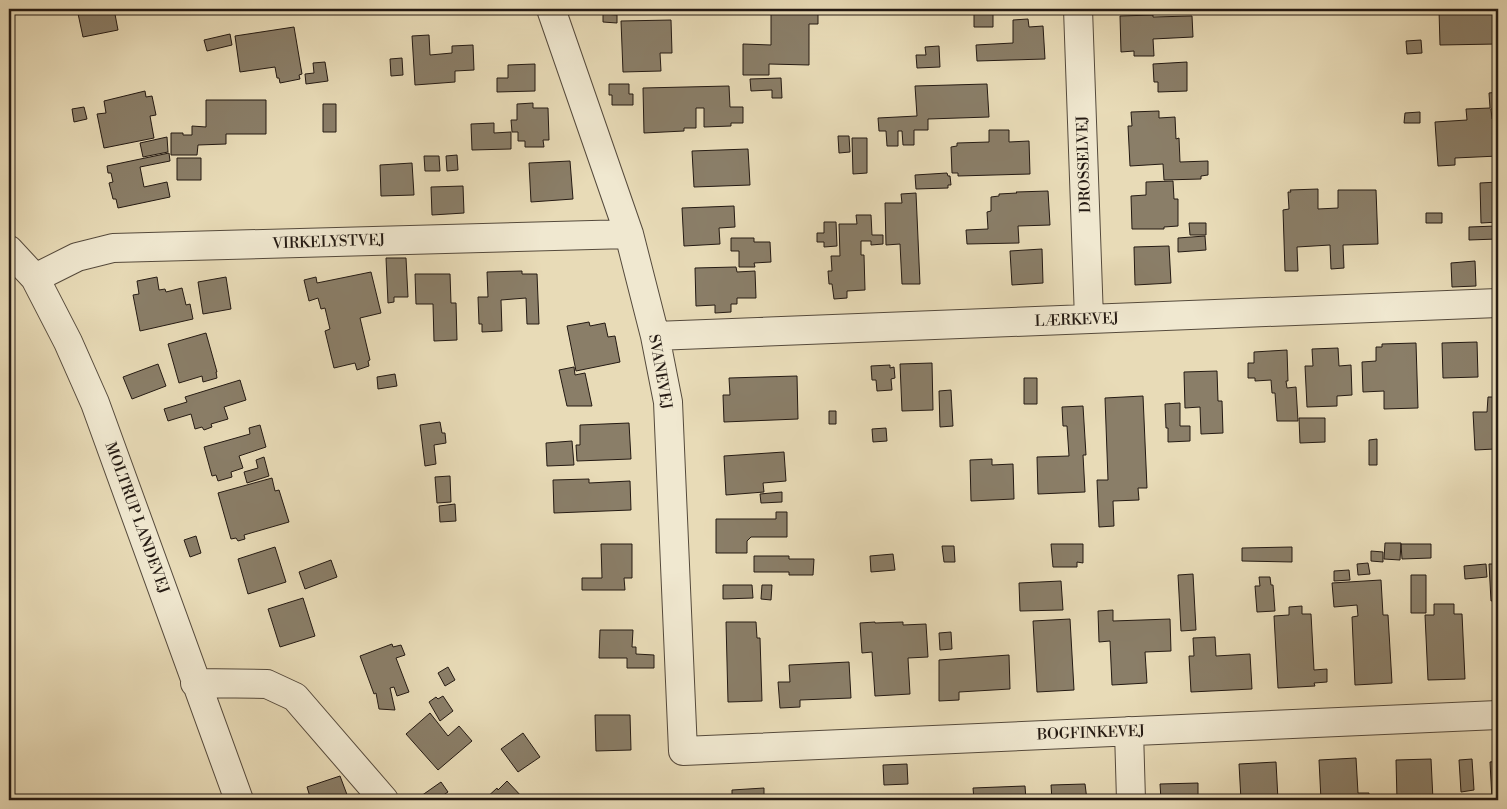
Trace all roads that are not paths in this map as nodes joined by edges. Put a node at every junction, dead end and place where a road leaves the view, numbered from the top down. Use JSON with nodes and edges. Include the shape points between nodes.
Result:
{"nodes":[{"id":1,"x":552,"y":9,"type":"edge"},
{"id":2,"x":1078,"y":9,"type":"edge"},
{"id":3,"x":629,"y":234,"type":"junction"},
{"id":4,"x":9,"y":250,"type":"edge"},
{"id":5,"x":35,"y":278,"type":"junction"},
{"id":6,"x":1498,"y":303,"type":"edge"},
{"id":7,"x":1089,"y":319,"type":"junction"},
{"id":8,"x":655,"y":336,"type":"junction"},
{"id":9,"x":195,"y":683,"type":"junction"},
{"id":10,"x":1498,"y":715,"type":"edge"},
{"id":11,"x":1129,"y":732,"type":"junction"},
{"id":12,"x":683,"y":751,"type":"joint"},
{"id":13,"x":239,"y":800,"type":"edge"},
{"id":14,"x":384,"y":800,"type":"edge"},
{"id":15,"x":1131,"y":800,"type":"edge"}],
"edges":[{"from":1,"to":3,"type":"street","name":"SVANEVEJ"},
{"from":2,"to":7,"type":"street","name":"DROSSELVEJ"},
{"from":3,"to":5,"type":"street","name":"VIRKELYSTVEJ","via":[[113,248],[77,257]]},
{"from":3,"to":8,"type":"street","name":"SVANEVEJ"},
{"from":4,"to":5,"type":"street","name":"MOLTRUP LANDEVEJ"},
{"from":5,"to":9,"type":"street","name":"MOLTRUP LANDEVEJ","via":[[95,403]]},
{"from":6,"to":7,"type":"street","name":"LÆRKEVEJ"},
{"from":7,"to":8,"type":"street","name":"LÆRKEVEJ"},
{"from":8,"to":12,"type":"street","name":"SVANEVEJ","via":[[668,402]]},
{"from":9,"to":13,"type":"street","name":"MOLTRUP LANDEVEJ"},
{"from":9,"to":14,"type":"street","via":[[267,684],[296,697]]},
{"from":10,"to":11,"type":"street","name":"BOGFINKEVEJ"},
{"from":11,"to":12,"type":"street","name":"BOGFINKEVEJ"},
{"from":11,"to":15,"type":"street"}]}
